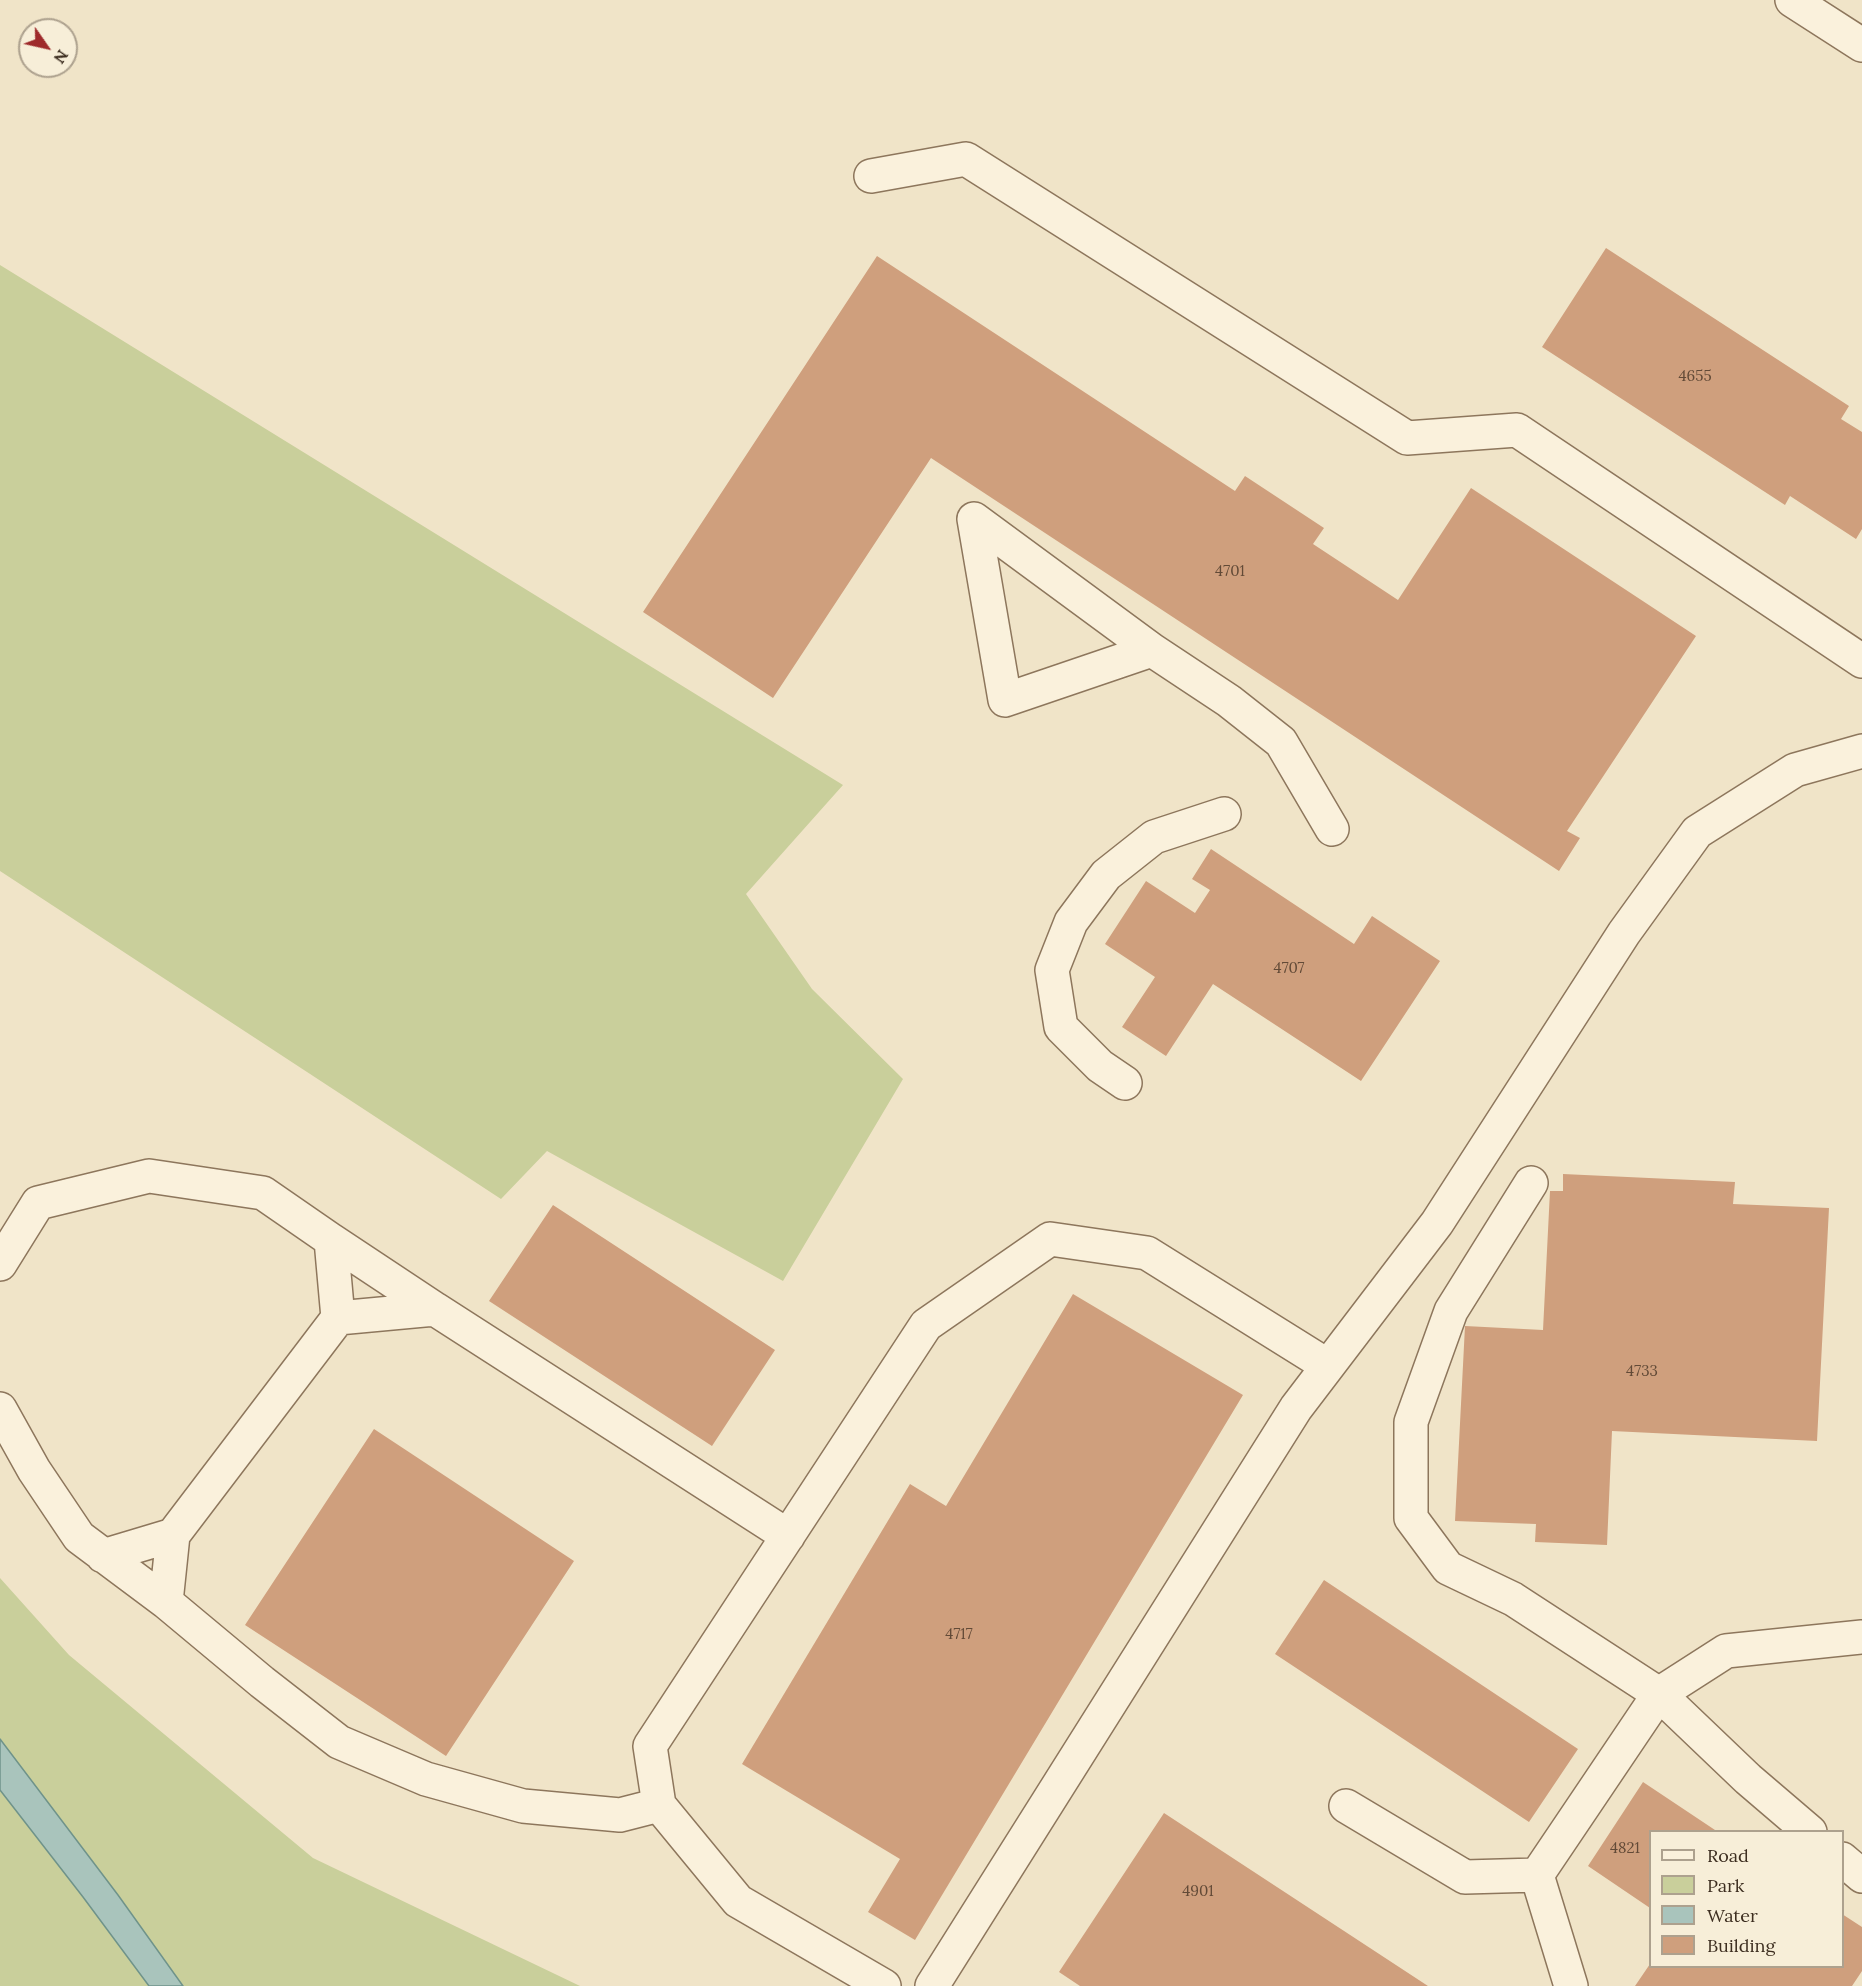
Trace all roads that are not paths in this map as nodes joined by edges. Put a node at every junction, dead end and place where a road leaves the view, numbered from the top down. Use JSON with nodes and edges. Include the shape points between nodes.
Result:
{"nodes":[{"id":1,"x":1792,"y":0,"type":"edge"},
{"id":2,"x":1862,"y":45,"type":"edge"},
{"id":3,"x":872,"y":176,"type":"dead end"},
{"id":4,"x":1152,"y":650,"type":"junction"},
{"id":5,"x":1862,"y":662,"type":"edge"},
{"id":6,"x":1862,"y":751,"type":"edge"},
{"id":7,"x":1224,"y":814,"type":"dead end"},
{"id":8,"x":1332,"y":829,"type":"dead end"},
{"id":9,"x":1125,"y":1083,"type":"dead end"},
{"id":10,"x":1532,"y":1184,"type":"dead end"},
{"id":11,"x":331,"y":1240,"type":"junction"},
{"id":12,"x":0,"y":1264,"type":"edge"},
{"id":13,"x":435,"y":1309,"type":"junction"},
{"id":14,"x":338,"y":1318,"type":"junction"},
{"id":15,"x":1328,"y":1366,"type":"junction"},
{"id":16,"x":0,"y":1409,"type":"edge"},
{"id":17,"x":173,"y":1535,"type":"junction"},
{"id":18,"x":788,"y":1536,"type":"junction"},
{"id":19,"x":104,"y":1556,"type":"junction"},
{"id":20,"x":166,"y":1602,"type":"junction"},
{"id":21,"x":1862,"y":1637,"type":"edge"},
{"id":22,"x":1659,"y":1694,"type":"junction"},
{"id":23,"x":659,"y":1805,"type":"junction"},
{"id":24,"x":1346,"y":1806,"type":"dead end"},
{"id":25,"x":1808,"y":1830,"type":"edge"},
{"id":26,"x":1844,"y":1861,"type":"edge"},
{"id":27,"x":1537,"y":1875,"type":"junction"},
{"id":28,"x":1862,"y":1876,"type":"edge"},
{"id":29,"x":884,"y":1986,"type":"edge"},
{"id":30,"x":932,"y":1986,"type":"edge"},
{"id":31,"x":1571,"y":1986,"type":"edge"}],
"edges":[{"from":1,"to":2,"type":"lane"},
{"from":3,"to":5,"type":"lane","via":[[966,159],[1407,438],[1517,430]]},
{"from":4,"to":4,"type":"lane","via":[[1005,700],[974,519],[1058,581]]},
{"from":4,"to":8,"type":"lane","via":[[1229,700],[1281,742]]},
{"from":6,"to":15,"type":"lane","via":[[1795,770],[1697,832],[1624,933],[1437,1223]]},
{"from":7,"to":9,"type":"lane","via":[[1154,837],[1106,876],[1071,922],[1052,970],[1061,1027],[1100,1066]]},
{"from":10,"to":22,"type":"lane","via":[[1451,1311],[1411,1422],[1411,1518],[1448,1568],[1513,1599]]},
{"from":11,"to":12,"type":"lane","via":[[263,1193],[148,1176],[38,1203]]},
{"from":11,"to":13,"type":"lane"},
{"from":11,"to":14,"type":"lane"},
{"from":13,"to":14,"type":"lane"},
{"from":13,"to":18,"type":"lane"},
{"from":14,"to":17,"type":"lane"},
{"from":15,"to":18,"type":"lane","via":[[1147,1253],[1050,1239],[926,1325]]},
{"from":15,"to":30,"type":"lane","via":[[1296,1408]]},
{"from":16,"to":19,"type":"lane","via":[[34,1470],[79,1537]]},
{"from":17,"to":19,"type":"lane"},
{"from":17,"to":20,"type":"lane"},
{"from":18,"to":23,"type":"lane","via":[[650,1746]]},
{"from":19,"to":20,"type":"lane"},
{"from":20,"to":23,"type":"lane","via":[[339,1742],[426,1779],[523,1806],[620,1815]]},
{"from":21,"to":22,"type":"lane","via":[[1726,1651]]},
{"from":22,"to":25,"type":"lane"},
{"from":22,"to":27,"type":"lane"},
{"from":23,"to":29,"type":"lane","via":[[738,1901]]},
{"from":24,"to":27,"type":"lane","via":[[1465,1877]]},
{"from":26,"to":28,"type":"lane"},
{"from":27,"to":31,"type":"lane"}]}
